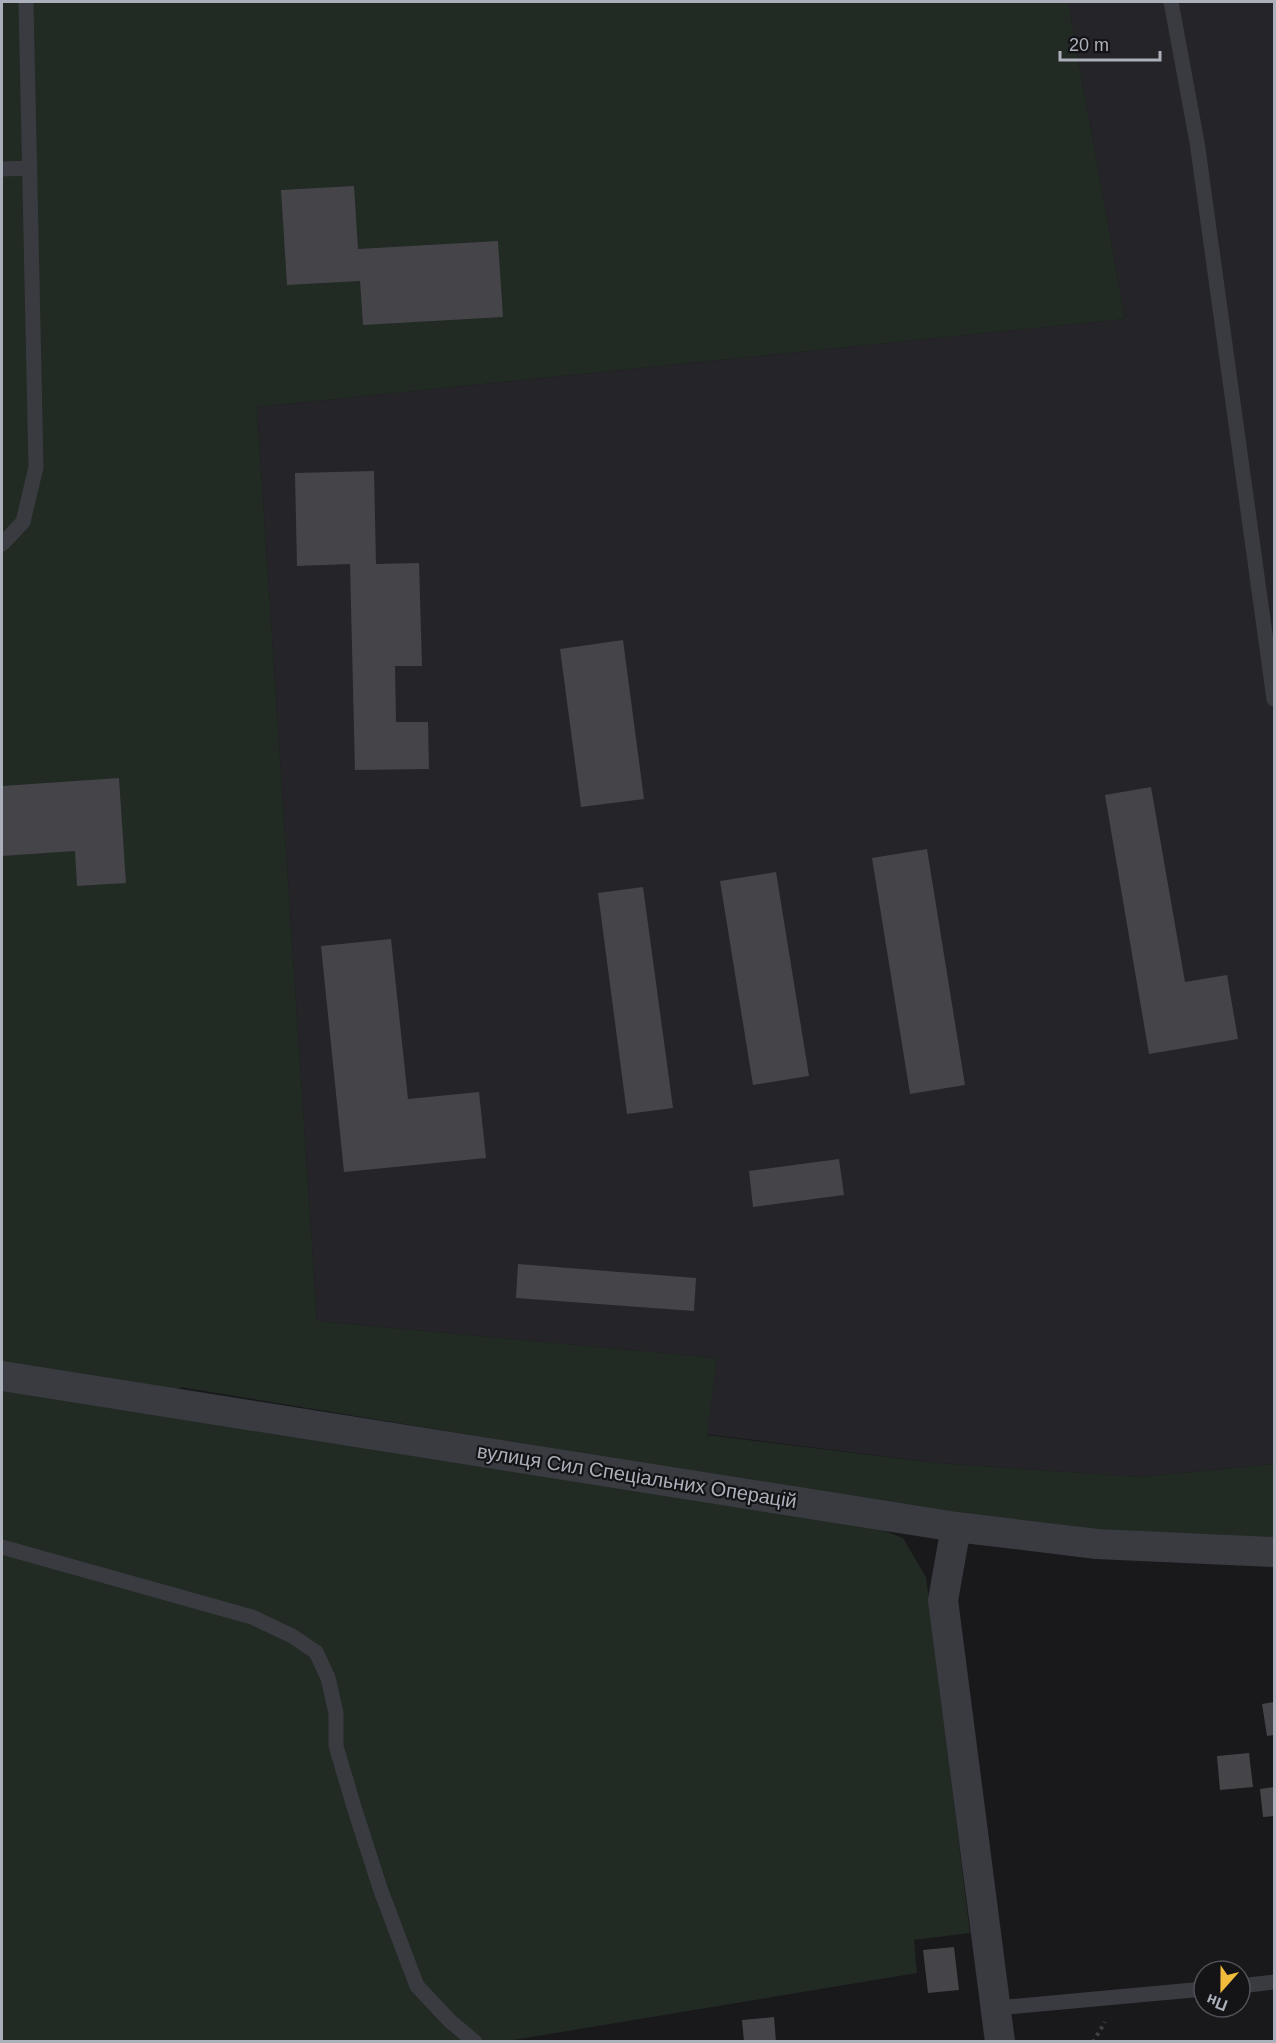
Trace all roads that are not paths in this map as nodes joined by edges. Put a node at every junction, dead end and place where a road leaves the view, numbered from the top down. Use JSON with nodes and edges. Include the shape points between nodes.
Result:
{"nodes":[{"id":1,"x":26,"y":2,"type":"edge"},
{"id":2,"x":1171,"y":2,"type":"edge"},
{"id":3,"x":30,"y":168,"type":"junction"},
{"id":4,"x":2,"y":169,"type":"edge"},
{"id":5,"x":2,"y":544,"type":"edge"},
{"id":6,"x":1275,"y":699,"type":"edge"},
{"id":7,"x":2,"y":1376,"type":"edge"},
{"id":8,"x":956,"y":1527,"type":"junction"},
{"id":9,"x":2,"y":1547,"type":"edge"},
{"id":10,"x":1275,"y":1552,"type":"edge"},
{"id":11,"x":1275,"y":1982,"type":"edge"},
{"id":12,"x":1252,"y":1985,"type":"edge"},
{"id":13,"x":1192,"y":1990,"type":"edge"},
{"id":14,"x":996,"y":2008,"type":"junction"},
{"id":15,"x":475,"y":2042,"type":"edge"},
{"id":16,"x":1000,"y":2042,"type":"edge"}],
"edges":[{"from":1,"to":3,"type":"lane"},
{"from":2,"to":6,"type":"lane","via":[[1197,142]]},
{"from":3,"to":4,"type":"lane"},
{"from":3,"to":5,"type":"lane","via":[[36,467],[23,522]]},
{"from":7,"to":8,"type":"street","name":"вулиця Сил Спеціальних Операцій"},
{"from":8,"to":10,"type":"street","name":"вулиця Сил Спеціальних Операцій","via":[[1097,1544]]},
{"from":8,"to":14,"type":"street","via":[[943,1600]]},
{"from":9,"to":15,"type":"lane","via":[[252,1617],[316,1652],[328,1678],[336,1713],[336,1746],[354,1807],[417,1986]]},
{"from":11,"to":12,"type":"lane"},
{"from":13,"to":14,"type":"lane"},
{"from":14,"to":16,"type":"street"}]}
